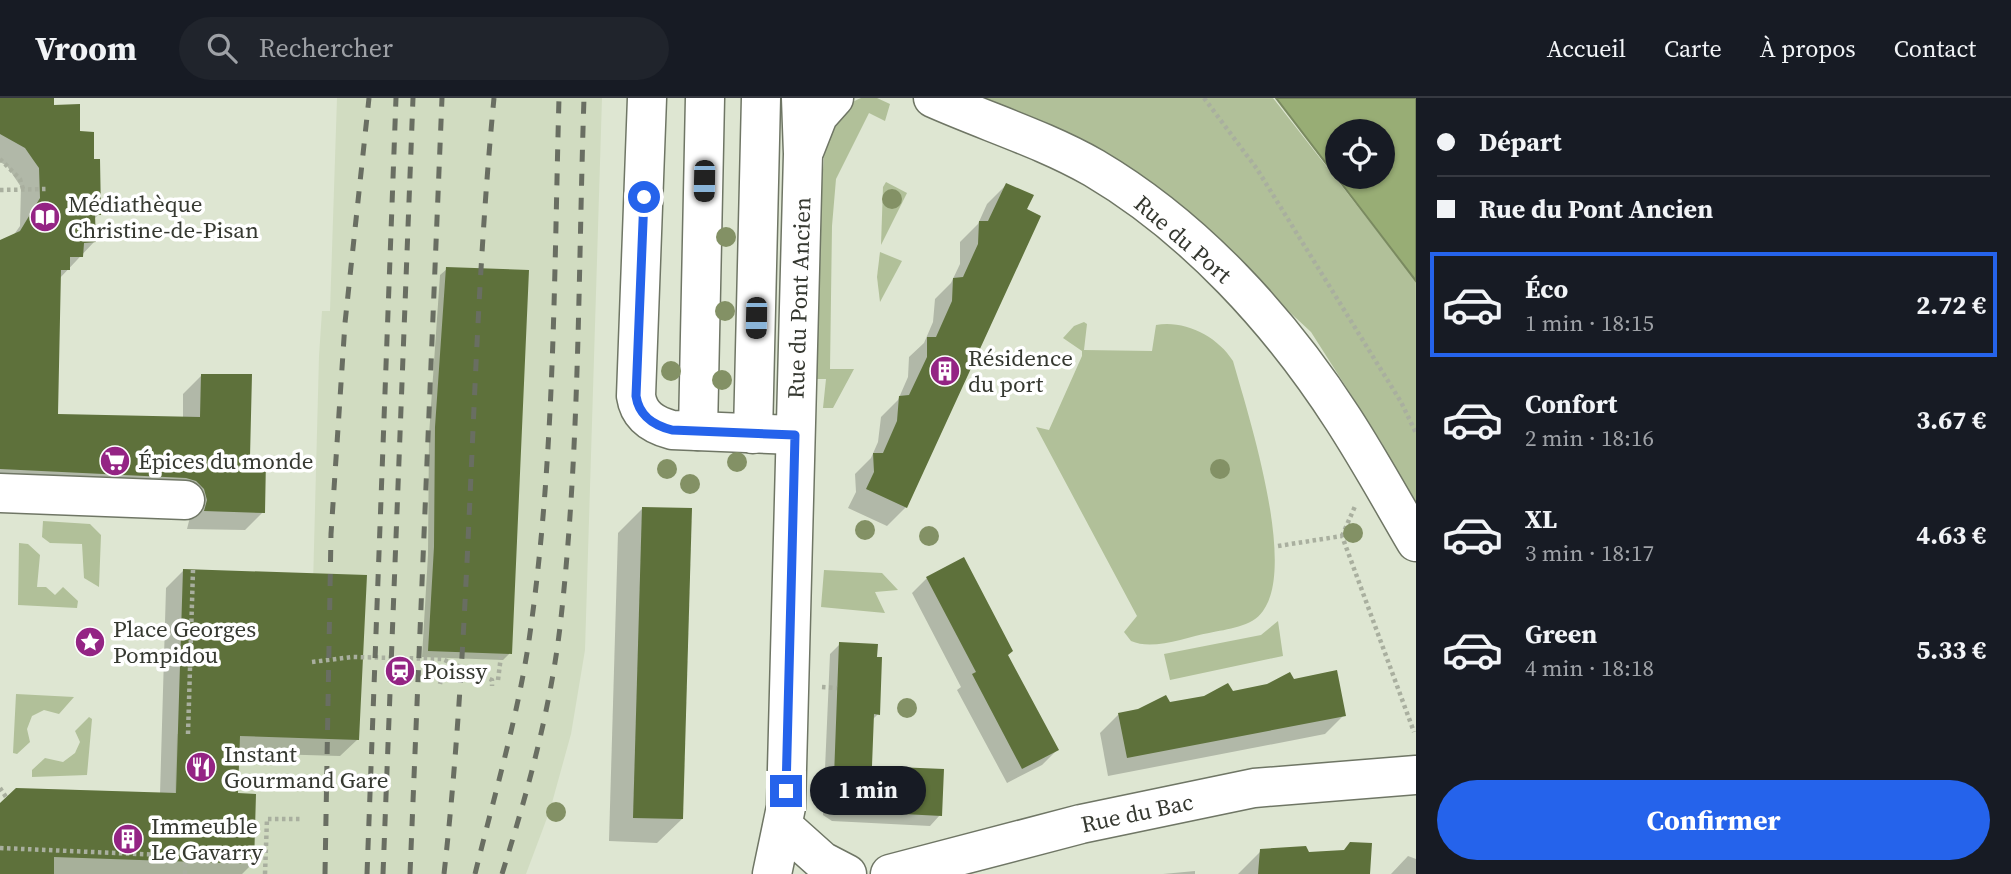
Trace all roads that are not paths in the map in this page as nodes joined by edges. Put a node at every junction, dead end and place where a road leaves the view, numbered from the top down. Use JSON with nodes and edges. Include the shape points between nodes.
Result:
{"nodes":[{"id":1,"x":647,"y":98,"type":"edge"},
{"id":2,"x":705,"y":98,"type":"edge"},
{"id":3,"x":761,"y":98,"type":"edge"},
{"id":4,"x":801,"y":98,"type":"edge"},
{"id":5,"x":834,"y":98,"type":"edge"},
{"id":6,"x":933,"y":98,"type":"edge"},
{"id":7,"x":803,"y":154,"type":"junction"},
{"id":8,"x":698,"y":432,"type":"junction"},
{"id":9,"x":753,"y":434,"type":"junction"},
{"id":10,"x":795,"y":435,"type":"junction"},
{"id":11,"x":1368,"y":461,"type":"junction"},
{"id":12,"x":0,"y":493,"type":"edge"},
{"id":13,"x":185,"y":500,"type":"dead end"},
{"id":14,"x":1416,"y":542,"type":"edge"},
{"id":15,"x":1416,"y":560,"type":"edge"},
{"id":16,"x":1408,"y":762,"type":"edge"},
{"id":17,"x":784,"y":827,"type":"junction"},
{"id":18,"x":772,"y":874,"type":"edge"},
{"id":19,"x":847,"y":874,"type":"edge"},
{"id":20,"x":890,"y":874,"type":"edge"}],
"edges":[{"from":1,"to":8,"type":"main road","via":[[638,404],[647,418],[664,428]]},
{"from":2,"to":8,"type":"main road"},
{"from":3,"to":9,"type":"main road"},
{"from":4,"to":7,"type":"main road","name":"Rue du Pont Ancien"},
{"from":5,"to":7,"type":"main road","via":[[814,123]]},
{"from":6,"to":11,"type":"main road","name":"Rue du Port","via":[[1036,138],[1095,169],[1192,241],[1256,306],[1309,371]]},
{"from":7,"to":10,"type":"main road","name":"Rue du Pont Ancien"},
{"from":8,"to":9,"type":"main road"},
{"from":9,"to":10,"type":"main road"},
{"from":10,"to":17,"type":"main road","name":"Rue du Pont Ancien"},
{"from":11,"to":14,"type":"main road","name":"Rue du Port"},
{"from":11,"to":15,"type":"main road","name":"Rue du Port"},
{"from":12,"to":13,"type":"main road"},
{"from":16,"to":20,"type":"main road","name":"Rue du Bac","via":[[1081,824]]},
{"from":17,"to":18,"type":"main road","name":"Rue du Pont Ancien"},
{"from":17,"to":19,"type":"main road","via":[[822,861]]}]}
